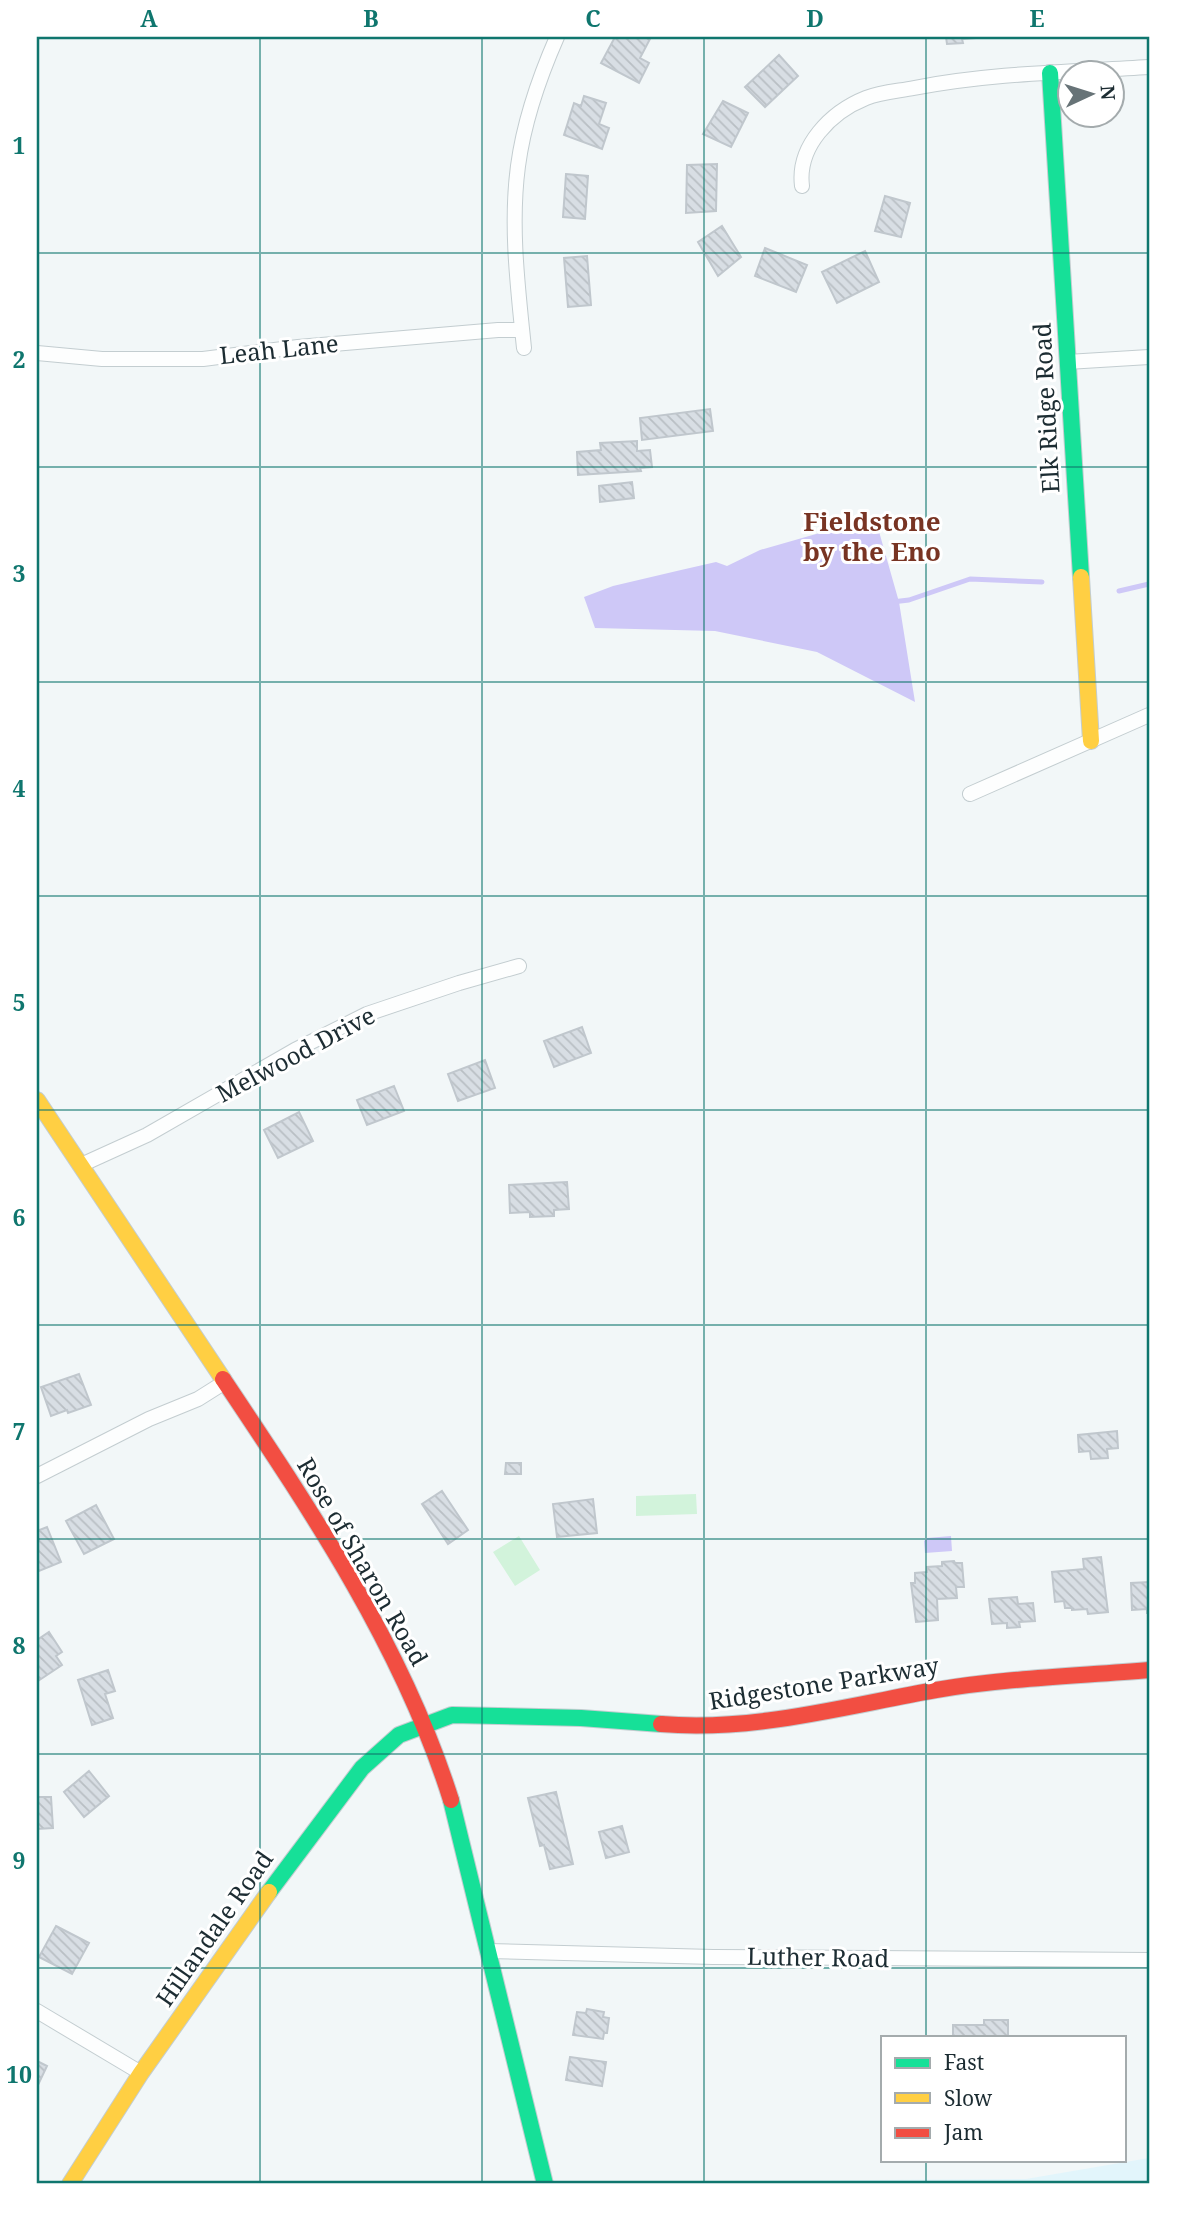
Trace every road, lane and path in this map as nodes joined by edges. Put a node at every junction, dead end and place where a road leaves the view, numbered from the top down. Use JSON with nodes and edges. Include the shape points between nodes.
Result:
{"nodes":[{"id":1,"x":557,"y":37,"type":"edge"},
{"id":2,"x":1149,"y":67,"type":"edge"},
{"id":3,"x":1050,"y":73,"type":"junction"},
{"id":4,"x":802,"y":186,"type":"dead end"},
{"id":5,"x":522,"y":330,"type":"junction"},
{"id":6,"x":524,"y":348,"type":"dead end"},
{"id":7,"x":37,"y":353,"type":"edge"},
{"id":8,"x":1149,"y":357,"type":"edge"},
{"id":9,"x":1067,"y":362,"type":"junction"},
{"id":10,"x":1149,"y":715,"type":"edge"},
{"id":11,"x":1091,"y":741,"type":"junction"},
{"id":12,"x":970,"y":794,"type":"dead end"},
{"id":13,"x":519,"y":966,"type":"dead end"},
{"id":14,"x":37,"y":1100,"type":"edge"},
{"id":15,"x":81,"y":1165,"type":"junction"},
{"id":16,"x":225,"y":1382,"type":"junction"},
{"id":17,"x":37,"y":1476,"type":"edge"},
{"id":18,"x":1149,"y":1670,"type":"edge"},
{"id":19,"x":424,"y":1724,"type":"junction"},
{"id":20,"x":488,"y":1951,"type":"junction"},
{"id":21,"x":1149,"y":1960,"type":"edge"},
{"id":22,"x":37,"y":2011,"type":"edge"},
{"id":23,"x":141,"y":2073,"type":"junction"},
{"id":24,"x":70,"y":2184,"type":"edge"},
{"id":25,"x":545,"y":2184,"type":"edge"}],
"edges":[{"from":1,"to":5,"type":"street","via":[[535,91],[518,163],[516,248]]},
{"from":2,"to":3,"type":"street"},
{"from":3,"to":4,"type":"street","via":[[958,79],[869,97],[846,108],[814,138],[800,173]]},
{"from":3,"to":9,"type":"street","name":"Elk Ridge Road"},
{"from":5,"to":6,"type":"street"},
{"from":5,"to":7,"type":"street","name":"Leah Lane","via":[[193,359]]},
{"from":8,"to":9,"type":"street"},
{"from":9,"to":11,"type":"street","name":"Elk Ridge Road"},
{"from":10,"to":11,"type":"street"},
{"from":11,"to":12,"type":"street"},
{"from":13,"to":15,"type":"street","name":"Melwood Drive","via":[[367,1014],[147,1135]]},
{"from":14,"to":15,"type":"street","name":"Rose of Sharon Road"},
{"from":15,"to":16,"type":"street","name":"Rose of Sharon Road"},
{"from":16,"to":17,"type":"street"},
{"from":16,"to":19,"type":"street","name":"Rose of Sharon Road","via":[[370,1611]]},
{"from":18,"to":19,"type":"street","name":"Ridgestone Parkway","via":[[938,1689],[740,1724],[681,1726],[452,1715]]},
{"from":19,"to":20,"type":"street","name":"Rose of Sharon Road","via":[[450,1797]]},
{"from":19,"to":23,"type":"street","name":"Hillandale Road","via":[[399,1735],[362,1768]]},
{"from":20,"to":21,"type":"street","name":"Luther Road","via":[[713,1958]]},
{"from":20,"to":25,"type":"street","name":"Rose of Sharon Road"},
{"from":22,"to":23,"type":"street"},
{"from":23,"to":24,"type":"street","name":"Hillandale Road"}]}
